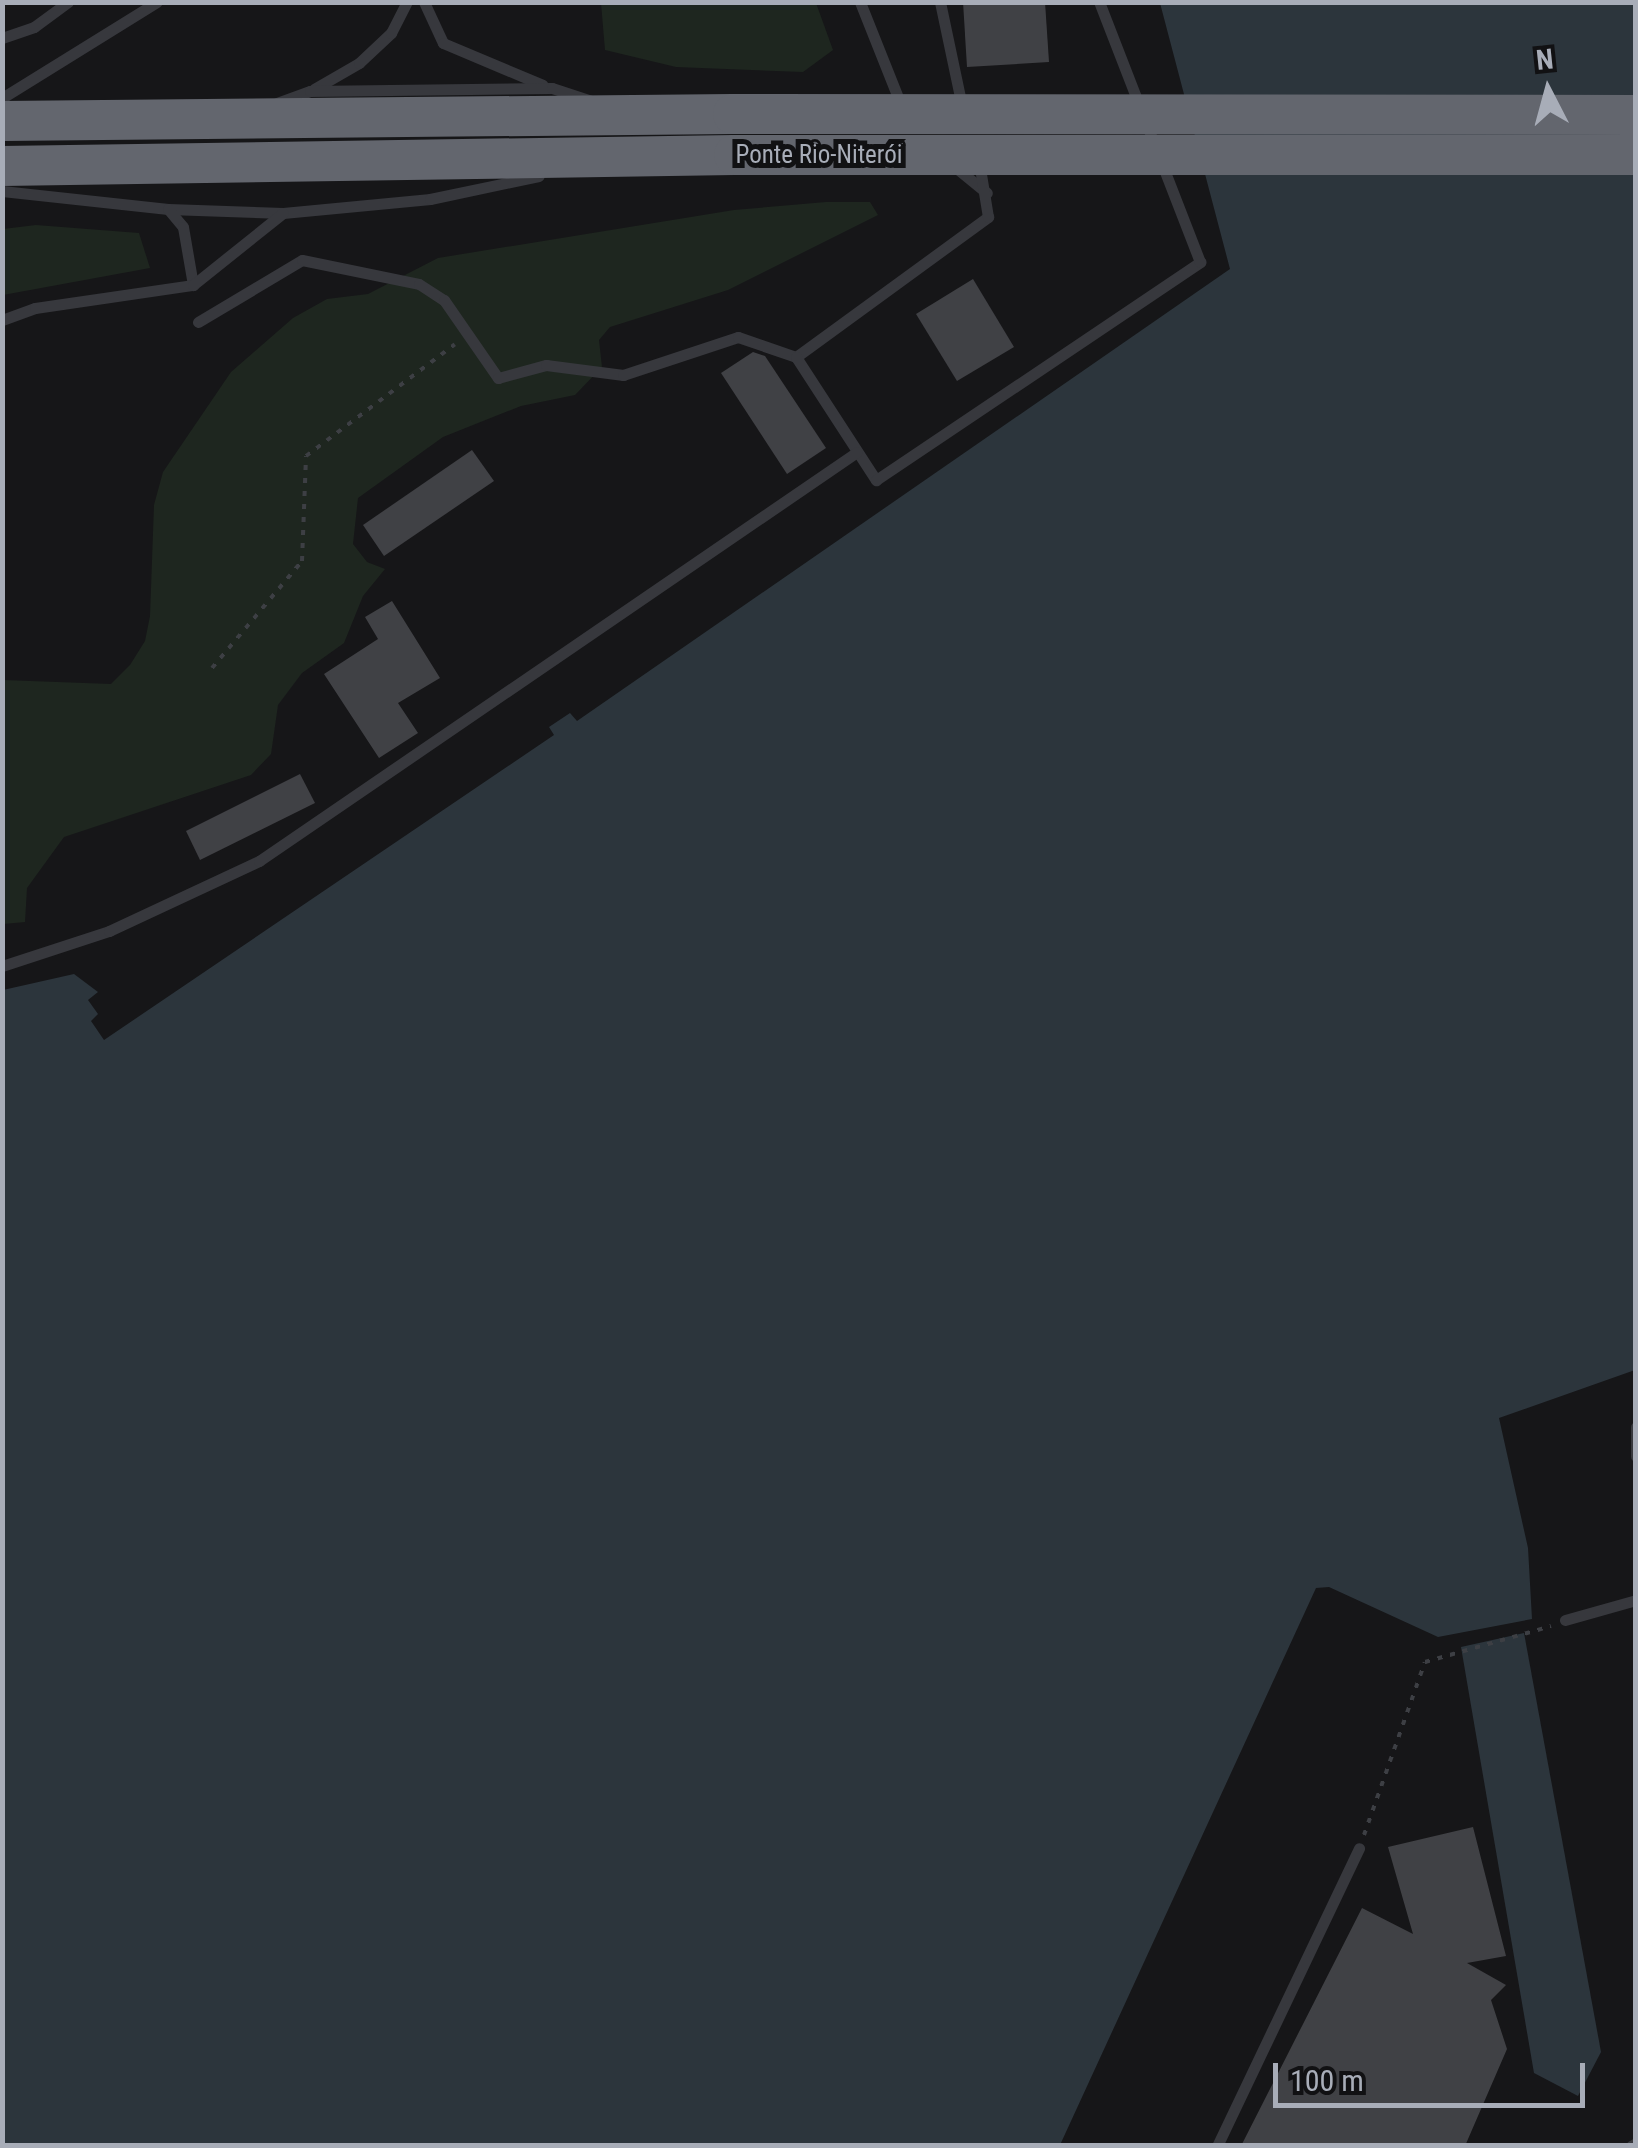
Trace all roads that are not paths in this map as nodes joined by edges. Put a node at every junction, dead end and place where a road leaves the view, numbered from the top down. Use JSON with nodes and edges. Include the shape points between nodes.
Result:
{"nodes":[{"id":1,"x":68,"y":2,"type":"edge"},
{"id":2,"x":157,"y":2,"type":"edge"},
{"id":3,"x":407,"y":2,"type":"edge"},
{"id":4,"x":424,"y":2,"type":"edge"},
{"id":5,"x":860,"y":2,"type":"edge"},
{"id":6,"x":940,"y":2,"type":"edge"},
{"id":7,"x":1100,"y":2,"type":"edge"},
{"id":8,"x":2,"y":38,"type":"edge"},
{"id":9,"x":552,"y":88,"type":"junction"},
{"id":10,"x":310,"y":91,"type":"junction"},
{"id":11,"x":2,"y":98,"type":"edge"},
{"id":12,"x":637,"y":114,"type":"junction"},
{"id":13,"x":1636,"y":115,"type":"edge"},
{"id":14,"x":231,"y":119,"type":"junction"},
{"id":15,"x":2,"y":121,"type":"edge"},
{"id":16,"x":1636,"y":155,"type":"edge"},
{"id":17,"x":635,"y":156,"type":"junction"},
{"id":18,"x":2,"y":166,"type":"edge"},
{"id":19,"x":2,"y":191,"type":"edge"},
{"id":20,"x":990,"y":196,"type":"junction"},
{"id":21,"x":168,"y":209,"type":"junction"},
{"id":22,"x":283,"y":213,"type":"junction"},
{"id":23,"x":193,"y":285,"type":"junction"},
{"id":24,"x":2,"y":320,"type":"edge"},
{"id":25,"x":198,"y":322,"type":"dead end"},
{"id":26,"x":796,"y":356,"type":"junction"},
{"id":27,"x":857,"y":452,"type":"junction"},
{"id":28,"x":2,"y":966,"type":"edge"},
{"id":29,"x":1636,"y":1426,"type":"edge"},
{"id":30,"x":1636,"y":1456,"type":"edge"},
{"id":31,"x":1636,"y":1600,"type":"edge"},
{"id":32,"x":1565,"y":1620,"type":"road end"},
{"id":33,"x":1359,"y":1848,"type":"road end"},
{"id":34,"x":1216,"y":2146,"type":"edge"}],
"edges":[{"from":1,"to":8,"type":"lane","via":[[34,28]]},
{"from":2,"to":11,"type":"lane"},
{"from":3,"to":10,"type":"lane","via":[[390,33],[360,64]]},
{"from":4,"to":9,"type":"lane","via":[[443,44]]},
{"from":5,"to":20,"type":"lane","via":[[885,76],[919,136]]},
{"from":6,"to":20,"type":"lane","via":[[949,62]]},
{"from":7,"to":27,"type":"lane","via":[[1200,262],[876,480]]},
{"from":9,"to":10,"type":"lane"},
{"from":9,"to":12,"type":"lane"},
{"from":10,"to":14,"type":"lane"},
{"from":12,"to":13,"type":"highway","name":"Ponte Rio-Niterói","bridge":true},
{"from":12,"to":14,"type":"highway","name":"Ponte Rio-Niterói"},
{"from":14,"to":15,"type":"highway","name":"Ponte Rio-Niterói"},
{"from":16,"to":17,"type":"highway","name":"Ponte Rio-Niterói","bridge":true},
{"from":17,"to":18,"type":"highway","name":"Ponte Rio-Niterói"},
{"from":17,"to":22,"type":"lane","via":[[430,199]]},
{"from":19,"to":21,"type":"lane"},
{"from":20,"to":26,"type":"lane","via":[[988,217]]},
{"from":21,"to":22,"type":"lane"},
{"from":21,"to":23,"type":"lane","via":[[183,227]]},
{"from":22,"to":23,"type":"lane"},
{"from":23,"to":24,"type":"lane","via":[[34,308]]},
{"from":25,"to":26,"type":"lane","via":[[302,260],[419,284],[444,300],[498,378],[546,365],[623,376],[738,337]]},
{"from":26,"to":27,"type":"lane"},
{"from":27,"to":28,"type":"lane","via":[[259,860],[109,931]]},
{"from":29,"to":30,"type":"lane"},
{"from":31,"to":32,"type":"lane"},
{"from":33,"to":34,"type":"lane"}]}
